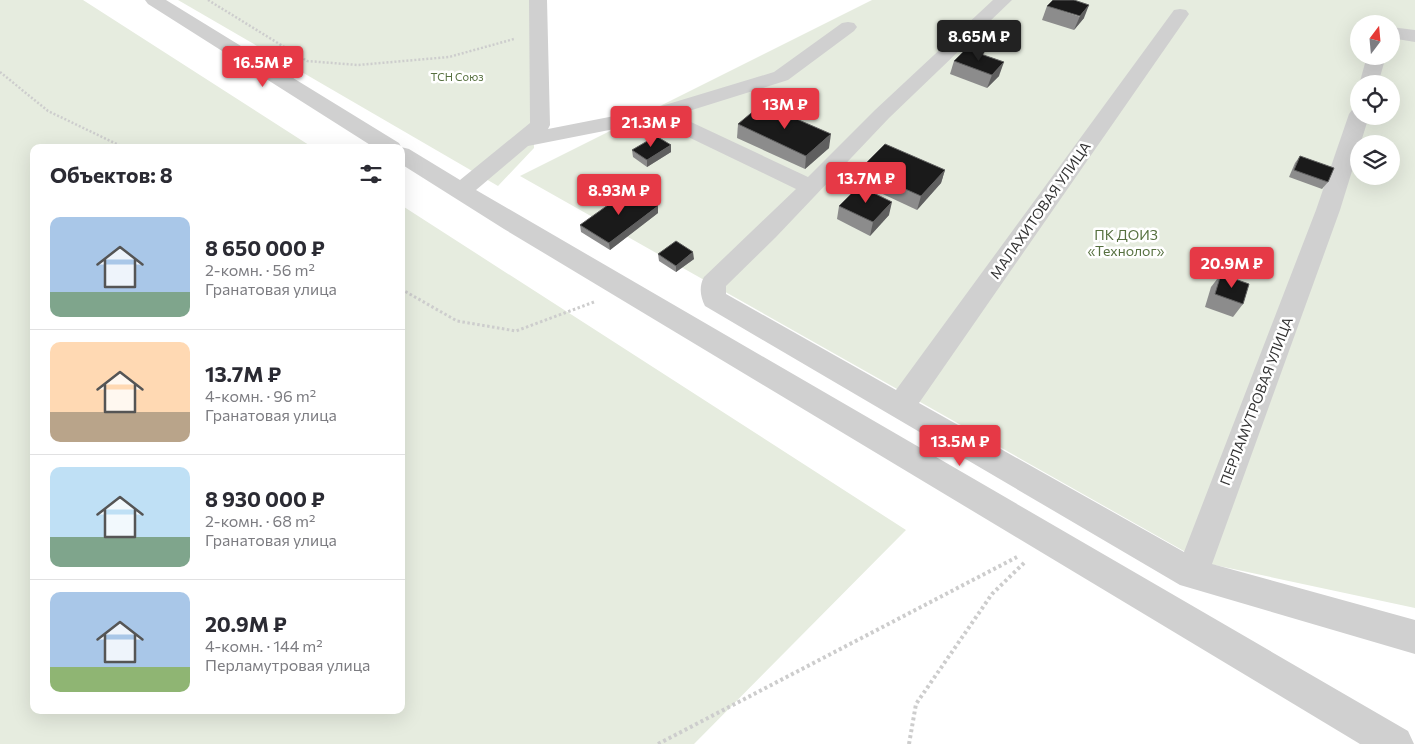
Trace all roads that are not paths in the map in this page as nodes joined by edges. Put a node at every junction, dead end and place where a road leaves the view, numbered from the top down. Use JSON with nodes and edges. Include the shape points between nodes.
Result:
{"nodes":[{"id":1,"x":154,"y":0,"type":"edge"},
{"id":2,"x":538,"y":0,"type":"edge"},
{"id":3,"x":1003,"y":0,"type":"edge"},
{"id":4,"x":1180,"y":14,"type":"dead end"},
{"id":5,"x":848,"y":27,"type":"dead end"},
{"id":6,"x":1400,"y":34,"type":"edge"},
{"id":7,"x":1415,"y":36,"type":"edge"},
{"id":8,"x":658,"y":114,"type":"junction"},
{"id":9,"x":1355,"y":125,"type":"edge"},
{"id":10,"x":520,"y":141,"type":"junction"},
{"id":11,"x":385,"y":144,"type":"edge"},
{"id":12,"x":405,"y":156,"type":"edge"},
{"id":13,"x":811,"y":186,"type":"junction"},
{"id":14,"x":461,"y":191,"type":"junction"},
{"id":15,"x":900,"y":407,"type":"junction"},
{"id":16,"x":1192,"y":574,"type":"junction"},
{"id":17,"x":1415,"y":637,"type":"edge"},
{"id":18,"x":1395,"y":744,"type":"edge"}],
"edges":[{"from":1,"to":11,"type":"street"},
{"from":2,"to":10,"type":"street","via":[[540,125]]},
{"from":3,"to":13,"type":"street"},
{"from":4,"to":15,"type":"street","name":"МАЛАХИТОВАЯ УЛИЦА"},
{"from":5,"to":8,"type":"street","via":[[781,76]]},
{"from":6,"to":7,"type":"street"},
{"from":8,"to":10,"type":"street"},
{"from":8,"to":13,"type":"street"},
{"from":9,"to":16,"type":"street","name":"ПЕРЛАМУТРОВАЯ УЛИЦА","via":[[1328,210]]},
{"from":10,"to":14,"type":"street"},
{"from":12,"to":14,"type":"street"},
{"from":13,"to":15,"type":"street","via":[[713,283],[714,299]]},
{"from":14,"to":18,"type":"street"},
{"from":15,"to":16,"type":"street"},
{"from":16,"to":17,"type":"street"}]}
